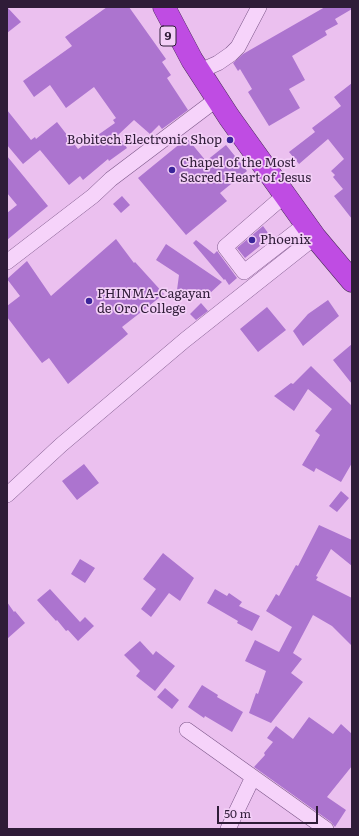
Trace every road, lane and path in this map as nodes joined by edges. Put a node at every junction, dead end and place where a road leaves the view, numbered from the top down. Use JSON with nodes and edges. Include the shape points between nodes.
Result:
{"nodes":[{"id":1,"x":150,"y":7,"type":"edge"},
{"id":2,"x":164,"y":7,"type":"edge"},
{"id":3,"x":177,"y":7,"type":"edge"},
{"id":4,"x":259,"y":7,"type":"edge"},
{"id":5,"x":196,"y":66,"type":"junction"},
{"id":6,"x":217,"y":99,"type":"junction"},
{"id":7,"x":285,"y":195,"type":"junction"},
{"id":8,"x":310,"y":230,"type":"junction"},
{"id":9,"x":7,"y":262,"type":"edge"},
{"id":10,"x":352,"y":281,"type":"edge"},
{"id":11,"x":7,"y":495,"type":"edge"},
{"id":12,"x":187,"y":730,"type":"dead end"},
{"id":13,"x":253,"y":777,"type":"junction"},
{"id":14,"x":228,"y":829,"type":"edge"},
{"id":15,"x":326,"y":829,"type":"edge"}],
"edges":[{"from":1,"to":5,"type":"highway","number":"9","via":[[163,30]]},
{"from":2,"to":5,"type":"highway","number":"9"},
{"from":3,"to":5,"type":"highway","number":"9"},
{"from":4,"to":5,"type":"street","via":[[238,47],[231,54],[218,63]]},
{"from":5,"to":6,"type":"highway","number":"9"},
{"from":6,"to":7,"type":"highway","number":"9"},
{"from":6,"to":9,"type":"street"},
{"from":7,"to":8,"type":"highway","number":"9"},
{"from":7,"to":8,"type":"street","via":[[225,247],[244,272]]},
{"from":8,"to":10,"type":"highway","number":"9"},
{"from":8,"to":11,"type":"street","via":[[61,445]]},
{"from":12,"to":13,"type":"street"},
{"from":13,"to":14,"type":"street"},
{"from":13,"to":15,"type":"street"}]}
